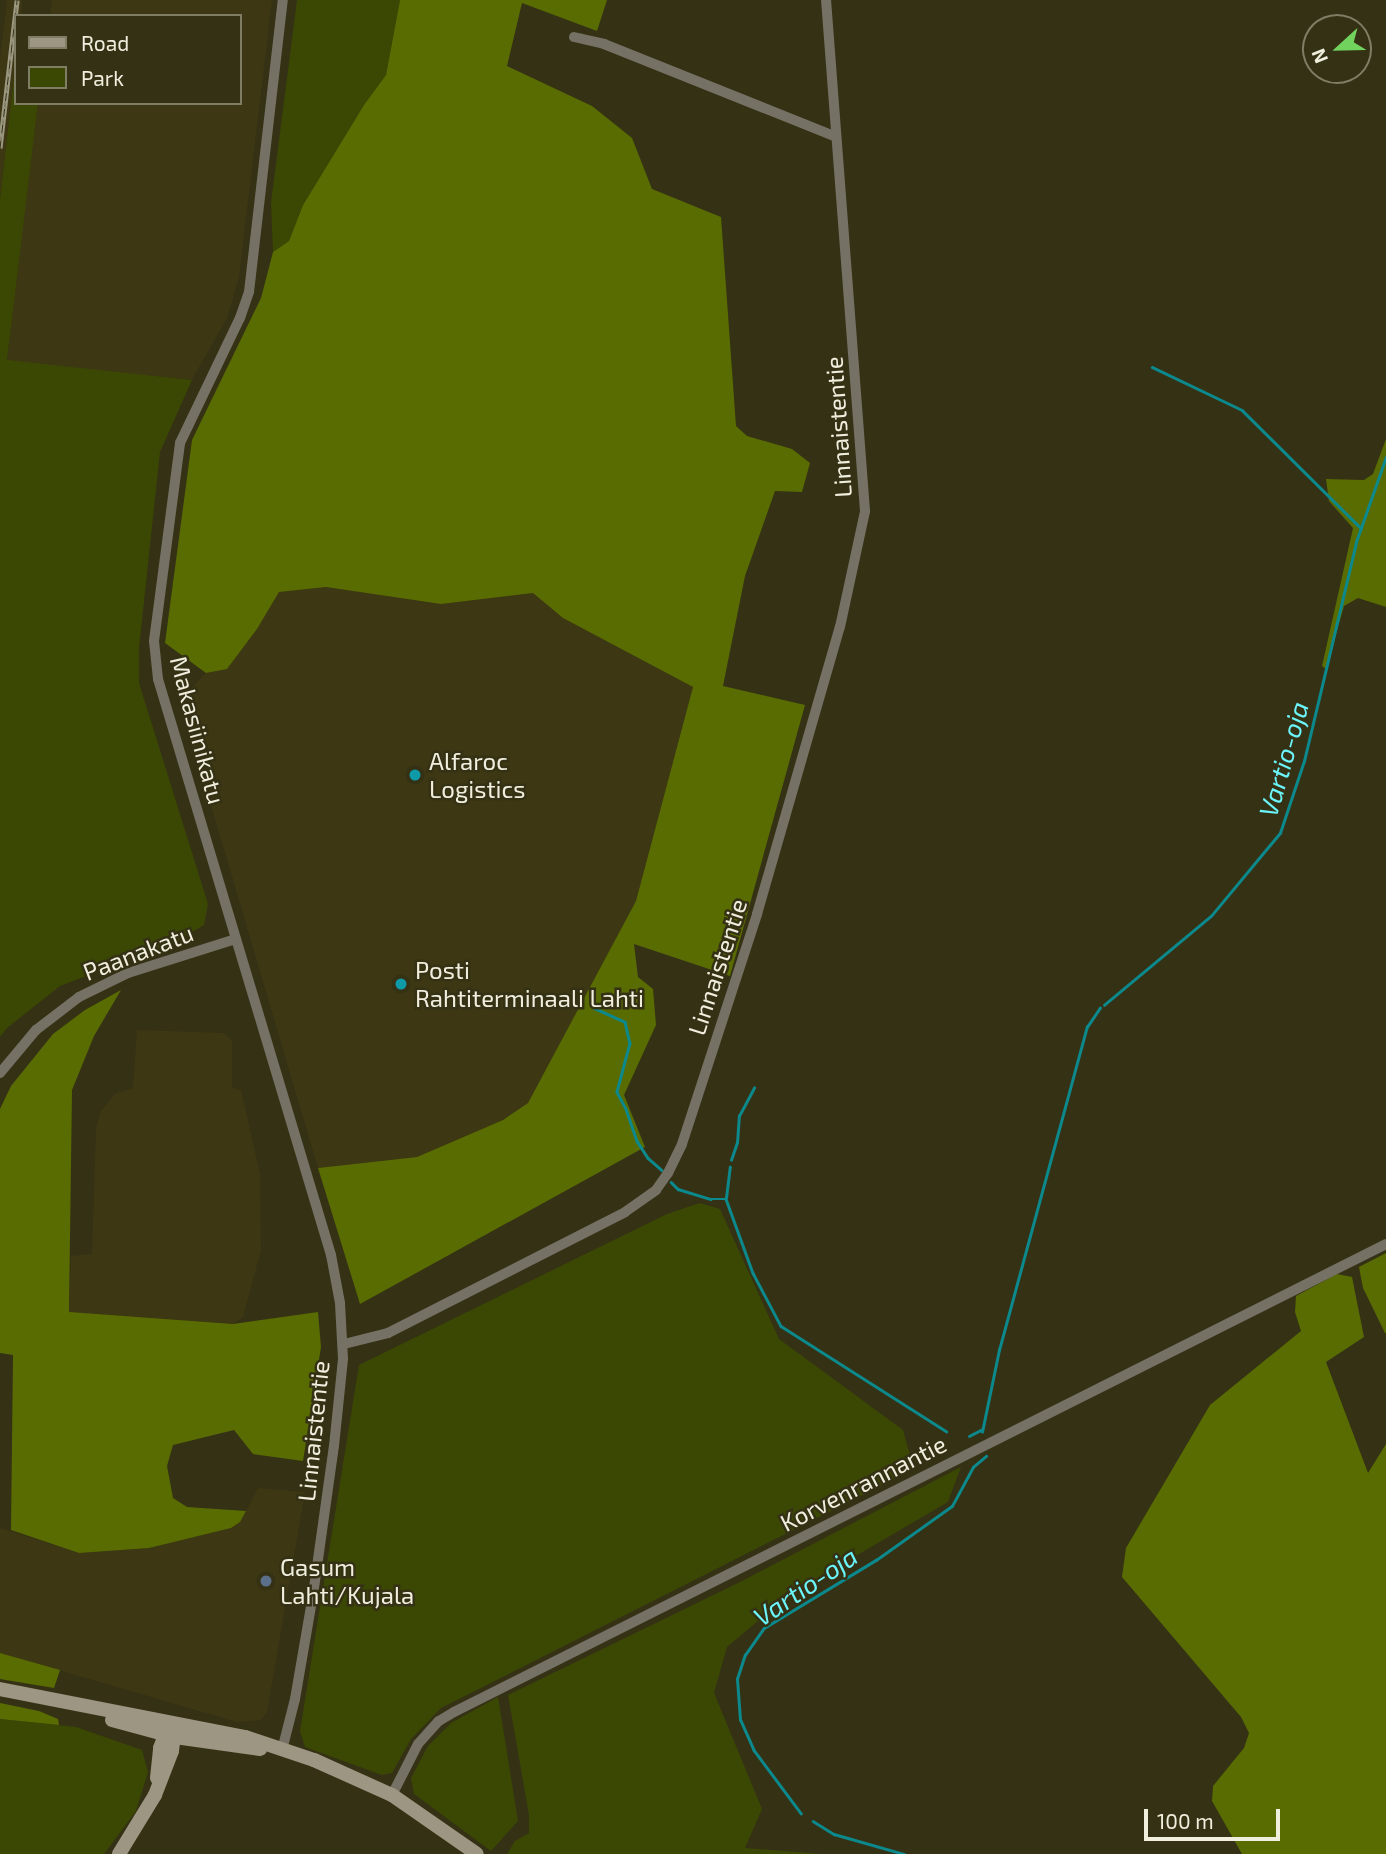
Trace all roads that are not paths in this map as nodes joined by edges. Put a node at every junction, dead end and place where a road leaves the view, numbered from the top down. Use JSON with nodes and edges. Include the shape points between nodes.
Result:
{"nodes":[{"id":1,"x":283,"y":0,"type":"edge"},
{"id":2,"x":826,"y":0,"type":"edge"},
{"id":3,"x":575,"y":37,"type":"dead end"},
{"id":4,"x":836,"y":136,"type":"junction"},
{"id":5,"x":236,"y":939,"type":"junction"},
{"id":6,"x":0,"y":1073,"type":"edge"},
{"id":7,"x":1386,"y":1244,"type":"edge"},
{"id":8,"x":344,"y":1344,"type":"junction"},
{"id":9,"x":0,"y":1689,"type":"edge"},
{"id":10,"x":171,"y":1731,"type":"junction"},
{"id":11,"x":282,"y":1750,"type":"junction"},
{"id":12,"x":392,"y":1795,"type":"junction"},
{"id":13,"x":119,"y":1854,"type":"edge"},
{"id":14,"x":477,"y":1854,"type":"edge"}],
"edges":[{"from":1,"to":5,"type":"street","name":"Makasiinikatu","via":[[249,292],[180,443],[154,641],[159,679]]},
{"from":2,"to":4,"type":"street","name":"Linnaistentie"},
{"from":3,"to":4,"type":"street","via":[[604,44]]},
{"from":4,"to":8,"type":"street","name":"Linnaistentie","via":[[865,511],[840,627],[757,914],[681,1144],[656,1190],[625,1212],[388,1332]]},
{"from":5,"to":6,"type":"street","name":"Paanakatu","via":[[128,973],[79,997],[36,1030]]},
{"from":5,"to":8,"type":"street","name":"Makasiinikatu","via":[[331,1255]]},
{"from":7,"to":12,"type":"street","name":"Korvenrannantie","via":[[454,1712],[418,1744]]},
{"from":8,"to":11,"type":"street","name":"Linnaistentie","via":[[316,1581]]},
{"from":9,"to":10,"type":"street"},
{"from":10,"to":11,"type":"street","via":[[245,1737]]},
{"from":10,"to":13,"type":"street","via":[[145,1814]]},
{"from":11,"to":12,"type":"street"},
{"from":12,"to":14,"type":"street"}]}
